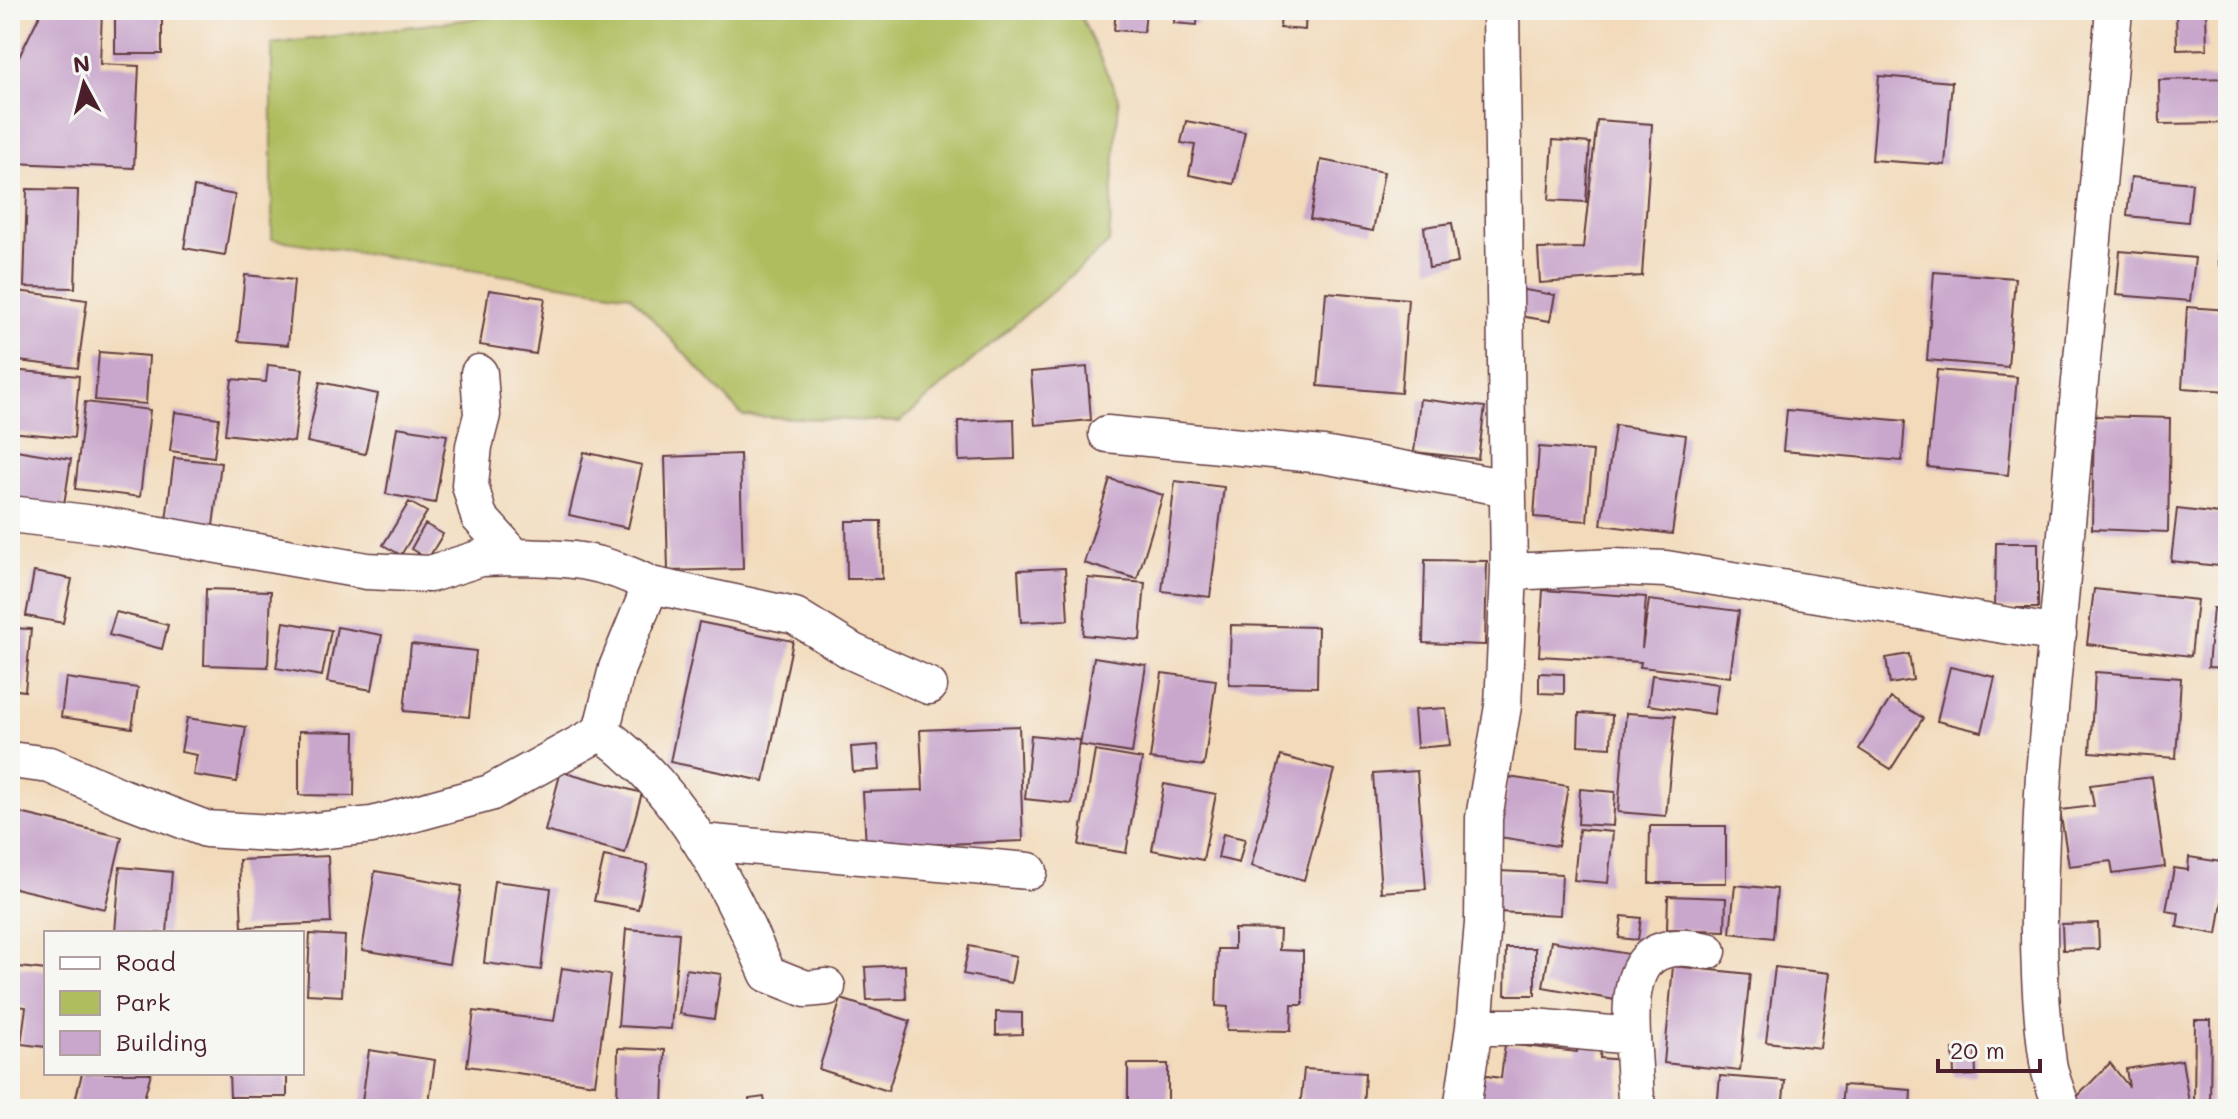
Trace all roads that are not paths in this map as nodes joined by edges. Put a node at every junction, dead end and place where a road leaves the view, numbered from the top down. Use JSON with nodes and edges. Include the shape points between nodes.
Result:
{"nodes":[{"id":1,"x":1501,"y":10,"type":"edge"},
{"id":2,"x":2114,"y":10,"type":"edge"},
{"id":3,"x":479,"y":373,"type":"dead end"},
{"id":4,"x":1107,"y":434,"type":"dead end"},
{"id":5,"x":1508,"y":488,"type":"junction"},
{"id":6,"x":10,"y":514,"type":"edge"},
{"id":7,"x":515,"y":557,"type":"junction"},
{"id":8,"x":1509,"y":572,"type":"junction"},
{"id":9,"x":651,"y":585,"type":"junction"},
{"id":10,"x":2058,"y":634,"type":"junction"},
{"id":11,"x":929,"y":686,"type":"dead end"},
{"id":12,"x":601,"y":732,"type":"junction"},
{"id":13,"x":10,"y":760,"type":"edge"},
{"id":14,"x":702,"y":842,"type":"junction"},
{"id":15,"x":1029,"y":871,"type":"dead end"},
{"id":16,"x":1708,"y":951,"type":"dead end"},
{"id":17,"x":827,"y":987,"type":"dead end"},
{"id":18,"x":1474,"y":1027,"type":"junction"},
{"id":19,"x":1632,"y":1036,"type":"junction"},
{"id":20,"x":1462,"y":1109,"type":"edge"},
{"id":21,"x":1640,"y":1109,"type":"edge"},
{"id":22,"x":2062,"y":1109,"type":"edge"}],
"edges":[{"from":1,"to":5,"type":"street"},
{"from":2,"to":10,"type":"street"},
{"from":3,"to":7,"type":"street","via":[[482,415],[470,485],[479,517]]},
{"from":4,"to":5,"type":"street","via":[[1323,455]]},
{"from":5,"to":8,"type":"street"},
{"from":6,"to":7,"type":"street","via":[[367,571],[430,574],[481,558]]},
{"from":7,"to":9,"type":"street","via":[[592,561]]},
{"from":8,"to":10,"type":"street","via":[[1666,569]]},
{"from":8,"to":18,"type":"street","via":[[1503,706],[1484,818],[1483,923]]},
{"from":9,"to":11,"type":"street","via":[[795,616],[853,652]]},
{"from":9,"to":12,"type":"street","via":[[617,668]]},
{"from":10,"to":22,"type":"street","via":[[2038,888],[2048,1065]]},
{"from":12,"to":13,"type":"street","via":[[490,793],[372,825],[287,834],[206,829],[50,765]]},
{"from":12,"to":14,"type":"street","via":[[648,772]]},
{"from":14,"to":15,"type":"street"},
{"from":14,"to":17,"type":"street","via":[[768,974],[806,989]]},
{"from":16,"to":19,"type":"street","via":[[1662,951],[1638,969],[1632,987]]},
{"from":18,"to":19,"type":"street"},
{"from":18,"to":20,"type":"street"},
{"from":19,"to":21,"type":"street"}]}
